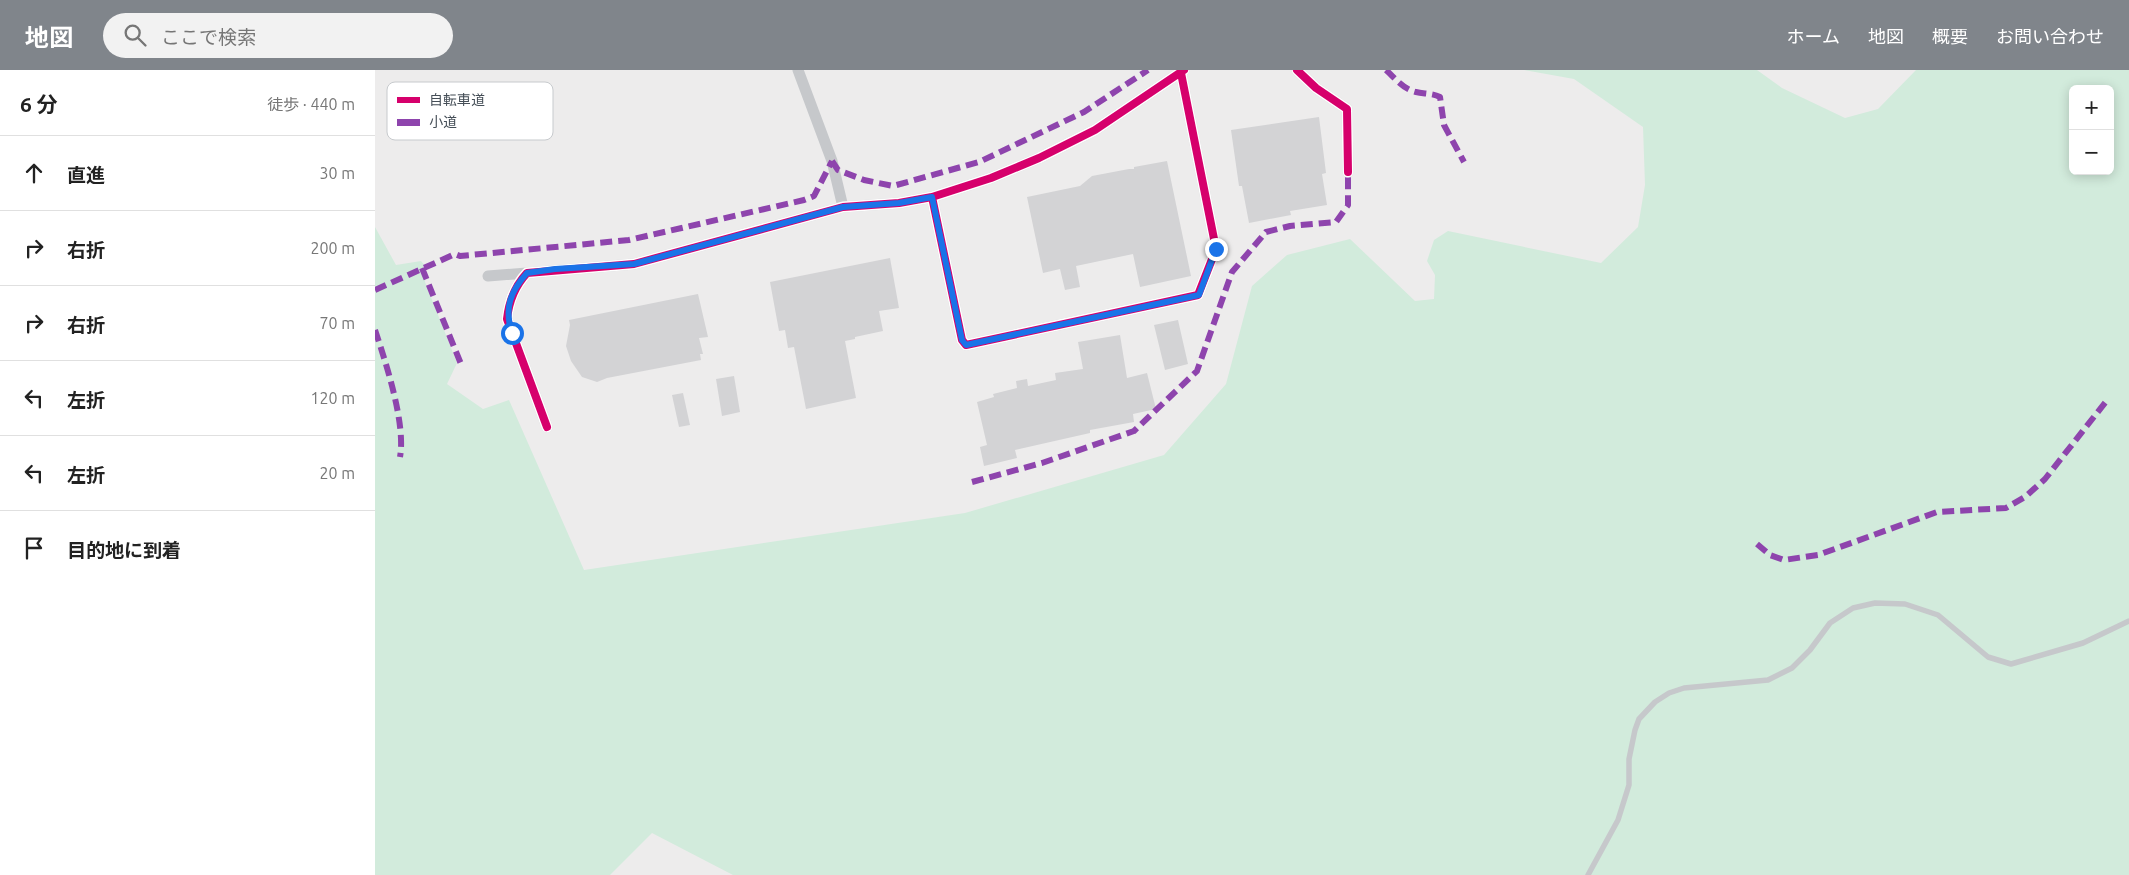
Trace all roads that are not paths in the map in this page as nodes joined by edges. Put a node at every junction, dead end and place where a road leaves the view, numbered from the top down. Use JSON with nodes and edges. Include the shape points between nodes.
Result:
{"nodes":[{"id":1,"x":798,"y":70,"type":"edge"},
{"id":2,"x":1297,"y":70,"type":"edge"},
{"id":3,"x":1183,"y":72,"type":"edge"},
{"id":4,"x":1348,"y":172,"type":"dead end"},
{"id":5,"x":932,"y":197,"type":"junction"},
{"id":6,"x":843,"y":207,"type":"junction"},
{"id":7,"x":527,"y":273,"type":"junction"},
{"id":8,"x":488,"y":276,"type":"dead end"},
{"id":9,"x":547,"y":427,"type":"dead end"},
{"id":10,"x":2129,"y":621,"type":"edge"},
{"id":11,"x":1589,"y":875,"type":"edge"}],
"edges":[{"from":1,"to":6,"type":"street","via":[[833,161]]},
{"from":2,"to":4,"type":"street","via":[[1316,88],[1347,109]]},
{"from":3,"to":5,"type":"street","via":[[1087,134],[1039,158]]},
{"from":3,"to":5,"type":"street","via":[[1216,249],[1199,295],[966,345],[962,340]]},
{"from":5,"to":6,"type":"street"},
{"from":6,"to":7,"type":"street","via":[[634,264]]},
{"from":7,"to":8,"type":"street"},
{"from":7,"to":9,"type":"street","via":[[514,292],[507,318]]},
{"from":10,"to":11,"type":"lane","via":[[2083,643],[2011,664],[1988,657],[1938,615],[1905,604],[1875,603],[1853,608],[1831,622],[1793,668],[1768,680],[1684,688],[1669,693],[1639,719],[1629,759],[1629,785],[1619,820]]}]}
